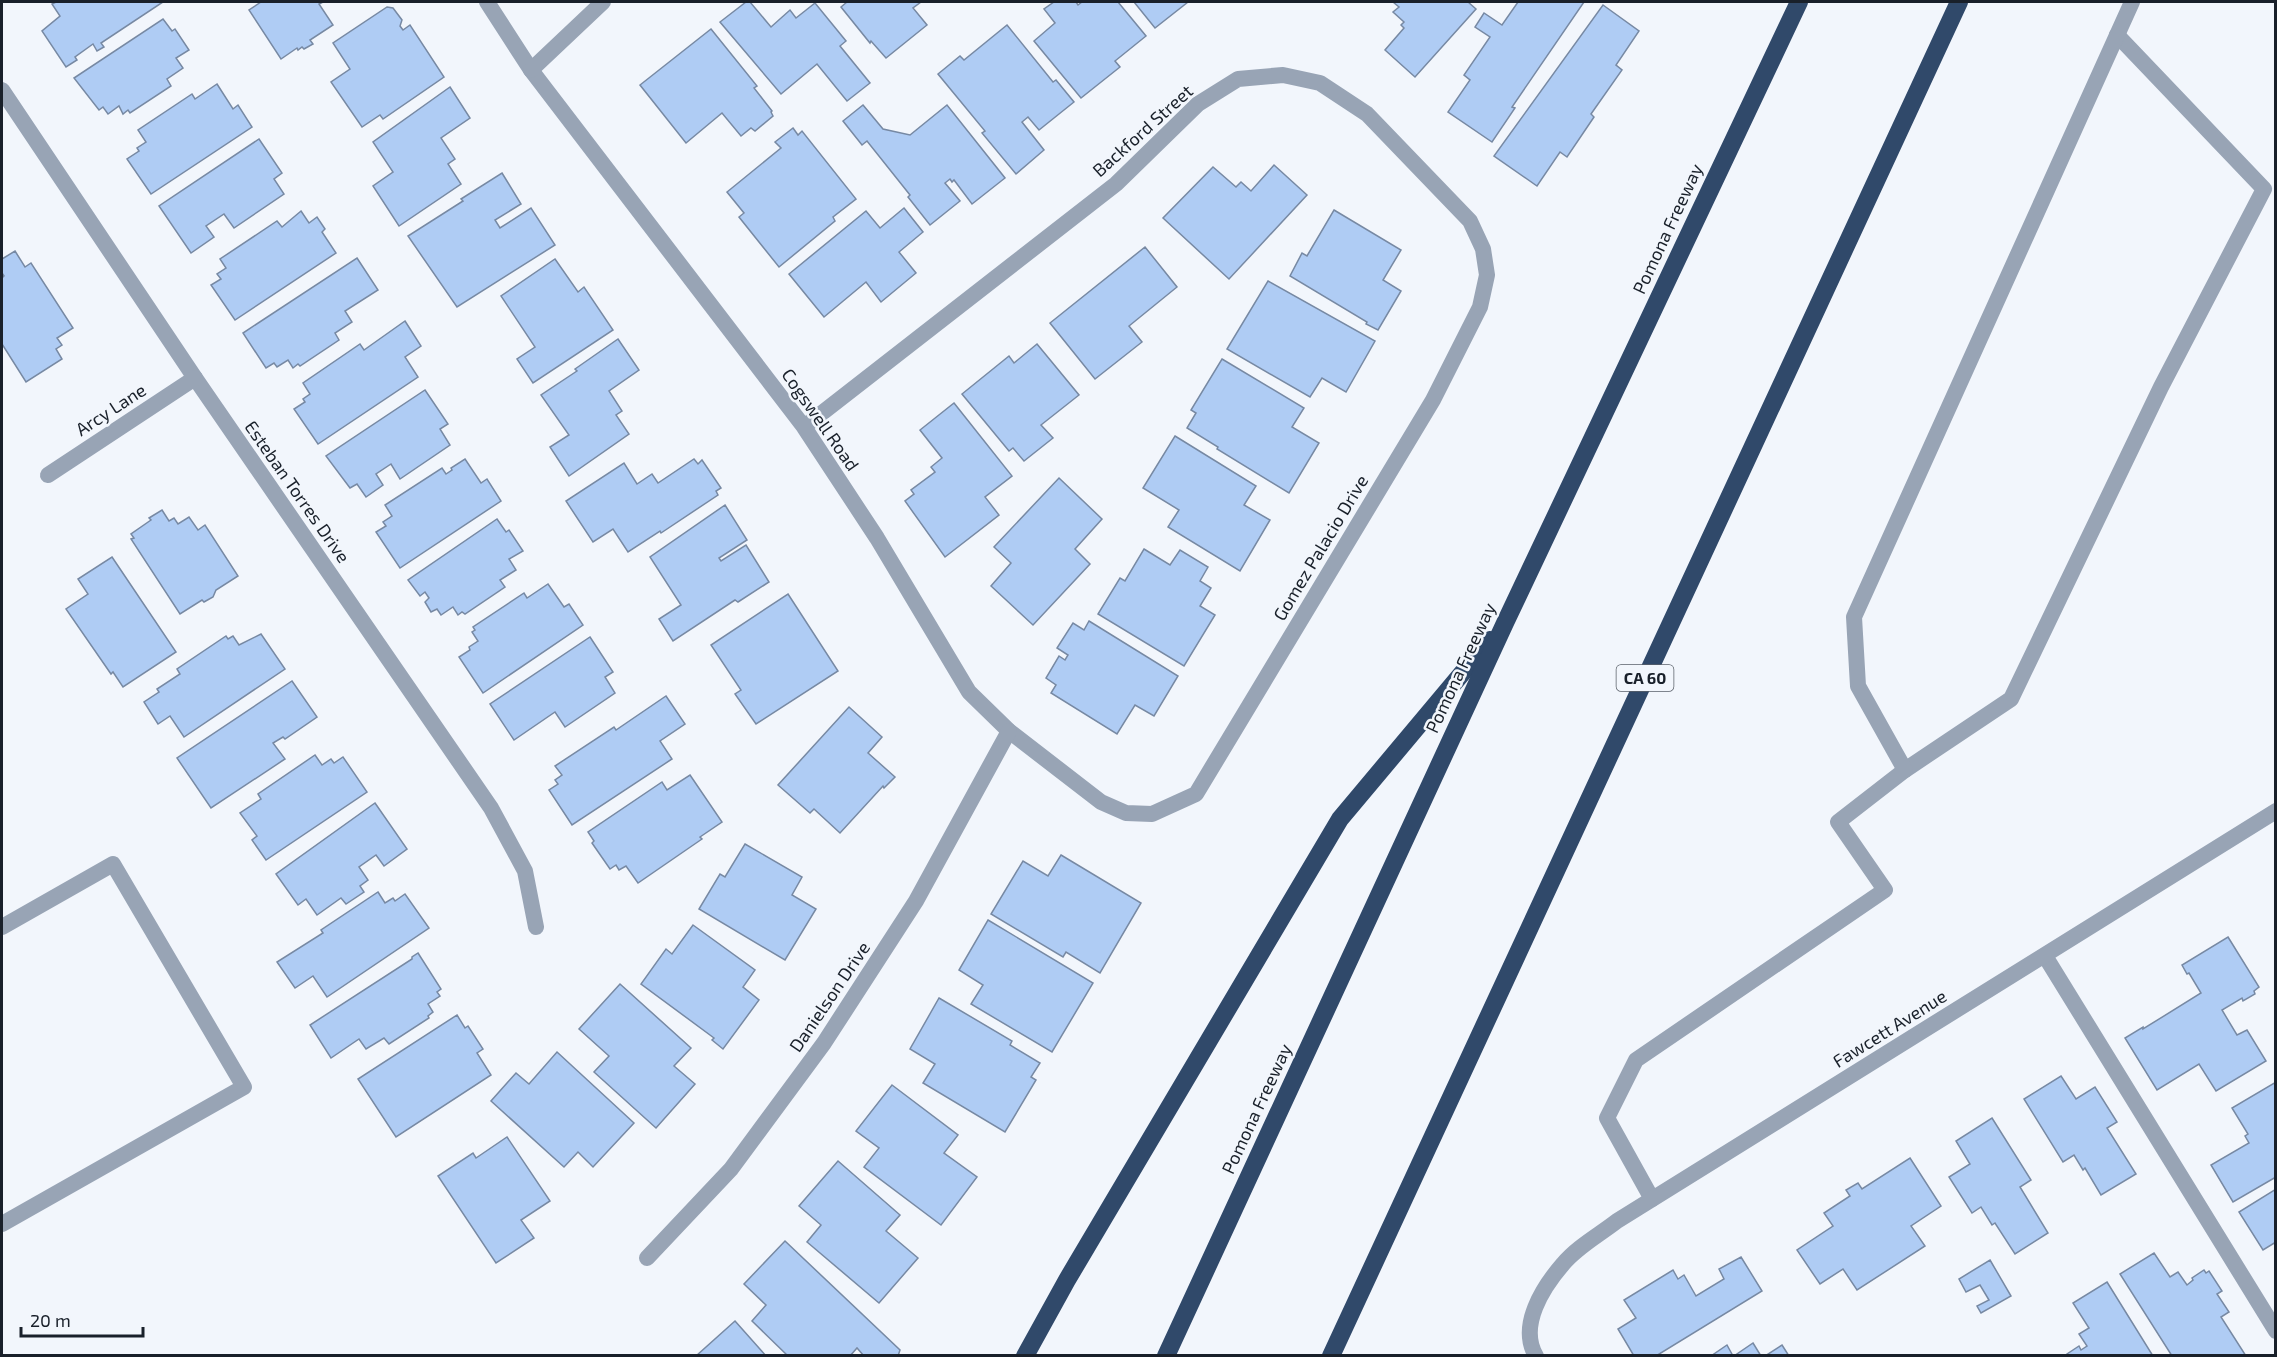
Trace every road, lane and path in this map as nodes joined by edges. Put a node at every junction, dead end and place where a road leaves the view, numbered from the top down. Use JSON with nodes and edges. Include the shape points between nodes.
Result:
{"nodes":[{"id":1,"x":488,"y":2,"type":"edge"},
{"id":2,"x":603,"y":2,"type":"edge"},
{"id":3,"x":1799,"y":2,"type":"edge"},
{"id":4,"x":1959,"y":2,"type":"edge"},
{"id":5,"x":2132,"y":2,"type":"edge"},
{"id":6,"x":2117,"y":35,"type":"junction"},
{"id":7,"x":531,"y":70,"type":"junction"},
{"id":8,"x":2,"y":90,"type":"edge"},
{"id":9,"x":1487,"y":275,"type":"joint"},
{"id":10,"x":195,"y":378,"type":"junction"},
{"id":11,"x":804,"y":427,"type":"junction"},
{"id":12,"x":48,"y":475,"type":"dead end"},
{"id":13,"x":1505,"y":623,"type":"junction"},
{"id":14,"x":1009,"y":731,"type":"junction"},
{"id":15,"x":1905,"y":770,"type":"junction"},
{"id":16,"x":2276,"y":811,"type":"edge"},
{"id":17,"x":1152,"y":814,"type":"joint"},
{"id":18,"x":2,"y":927,"type":"edge"},
{"id":19,"x":536,"y":927,"type":"dead end"},
{"id":20,"x":2045,"y":956,"type":"junction"},
{"id":21,"x":1652,"y":1199,"type":"junction"},
{"id":22,"x":2,"y":1224,"type":"edge"},
{"id":23,"x":647,"y":1258,"type":"dead end"},
{"id":24,"x":2276,"y":1331,"type":"edge"},
{"id":25,"x":1025,"y":1356,"type":"edge"},
{"id":26,"x":1166,"y":1356,"type":"edge"},
{"id":27,"x":1331,"y":1356,"type":"edge"},
{"id":28,"x":1536,"y":1356,"type":"edge"}],
"edges":[{"from":1,"to":7,"type":"street","name":"Cogswell Road"},
{"from":2,"to":7,"type":"street"},
{"from":3,"to":13,"type":"highway","name":"Pomona Freeway"},
{"from":4,"to":27,"type":"highway","number":"CA 60"},
{"from":5,"to":6,"type":"street"},
{"from":6,"to":15,"type":"street","via":[[1854,617],[1858,686]]},
{"from":6,"to":15,"type":"street","via":[[2264,189],[2162,387],[2011,699]]},
{"from":7,"to":11,"type":"street","name":"Cogswell Road"},
{"from":8,"to":10,"type":"street","name":"Esteban Torres Drive"},
{"from":9,"to":11,"type":"street","name":"Backford Street","via":[[1483,249],[1470,221],[1367,114],[1320,83],[1283,75],[1238,79],[1198,104],[1116,184]]},
{"from":9,"to":17,"type":"street","name":"Gomez Palacio Drive","via":[[1480,308],[1433,400],[1196,794]]},
{"from":10,"to":12,"type":"street","name":"Arcy Lane"},
{"from":10,"to":19,"type":"street","name":"Esteban Torres Drive","via":[[492,808],[525,871]]},
{"from":11,"to":14,"type":"street","name":"Cogswell Road","via":[[877,537],[969,692]]},
{"from":13,"to":25,"type":"highway","via":[[1340,819]]},
{"from":13,"to":26,"type":"highway","name":"Pomona Freeway"},
{"from":14,"to":17,"type":"street","name":"Cogswell Road","via":[[1101,802],[1126,813]]},
{"from":14,"to":23,"type":"street","name":"Danielson Drive","via":[[916,901],[824,1043],[731,1169]]},
{"from":15,"to":21,"type":"street","via":[[1838,822],[1884,890],[1636,1060],[1607,1118]]},
{"from":16,"to":20,"type":"street","name":"Fawcett Avenue"},
{"from":18,"to":22,"type":"street","via":[[113,864],[244,1087]]},
{"from":20,"to":21,"type":"street","name":"Fawcett Avenue"},
{"from":20,"to":24,"type":"street"},
{"from":21,"to":28,"type":"street","name":"Fawcett Avenue","via":[[1563,1263],[1540,1297],[1529,1324]]}]}
